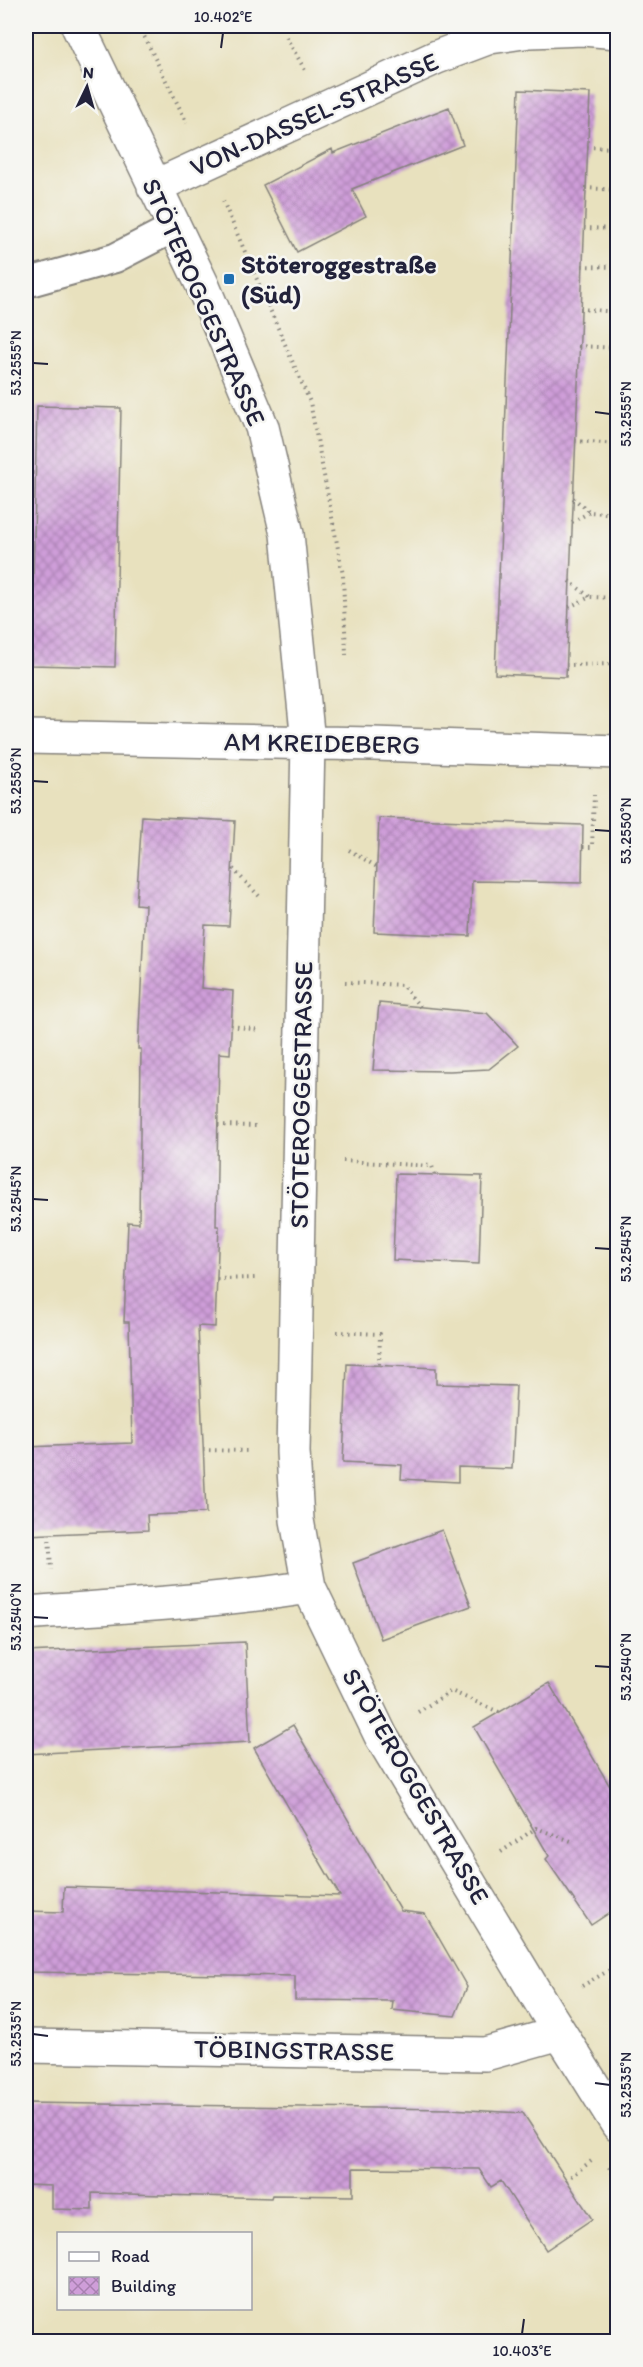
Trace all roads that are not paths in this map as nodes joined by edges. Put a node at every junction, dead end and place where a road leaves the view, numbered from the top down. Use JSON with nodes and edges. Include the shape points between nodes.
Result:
{"nodes":[{"id":1,"x":78,"y":26,"type":"edge"},
{"id":2,"x":618,"y":32,"type":"edge"},
{"id":3,"x":154,"y":187,"type":"junction"},
{"id":4,"x":173,"y":228,"type":"junction"},
{"id":5,"x":26,"y":283,"type":"edge"},
{"id":6,"x":26,"y":737,"type":"edge"},
{"id":7,"x":308,"y":742,"type":"junction"},
{"id":8,"x":607,"y":752,"type":"edge"},
{"id":9,"x":309,"y":1587,"type":"junction"},
{"id":10,"x":26,"y":1613,"type":"edge"},
{"id":11,"x":560,"y":2033,"type":"junction"},
{"id":12,"x":26,"y":2046,"type":"edge"},
{"id":13,"x":618,"y":2125,"type":"edge"}],
"edges":[{"from":1,"to":3,"type":"street","name":"STÖTEROGGESTRASSE"},
{"from":2,"to":3,"type":"street","name":"VON-DASSEL-STRASSE","via":[[530,31],[490,37],[437,57]]},
{"from":3,"to":4,"type":"street","name":"STÖTEROGGESTRASSE"},
{"from":4,"to":5,"type":"lane","via":[[115,258]]},
{"from":4,"to":7,"type":"street","name":"STÖTEROGGESTRASSE","via":[[202,284],[262,427],[287,534]]},
{"from":6,"to":7,"type":"street","name":"AM KREIDEBERG"},
{"from":7,"to":8,"type":"street","name":"AM KREIDEBERG"},
{"from":7,"to":9,"type":"street","name":"STÖTEROGGESTRASSE","via":[[293,1452],[297,1520]]},
{"from":9,"to":10,"type":"street","via":[[203,1601]]},
{"from":9,"to":11,"type":"street","name":"STÖTEROGGESTRASSE","via":[[381,1736]]},
{"from":11,"to":12,"type":"street","name":"TÖBINGSTRASSE","via":[[485,2054]]},
{"from":11,"to":13,"type":"street","name":"STÖTEROGGESTRASSE"}]}
